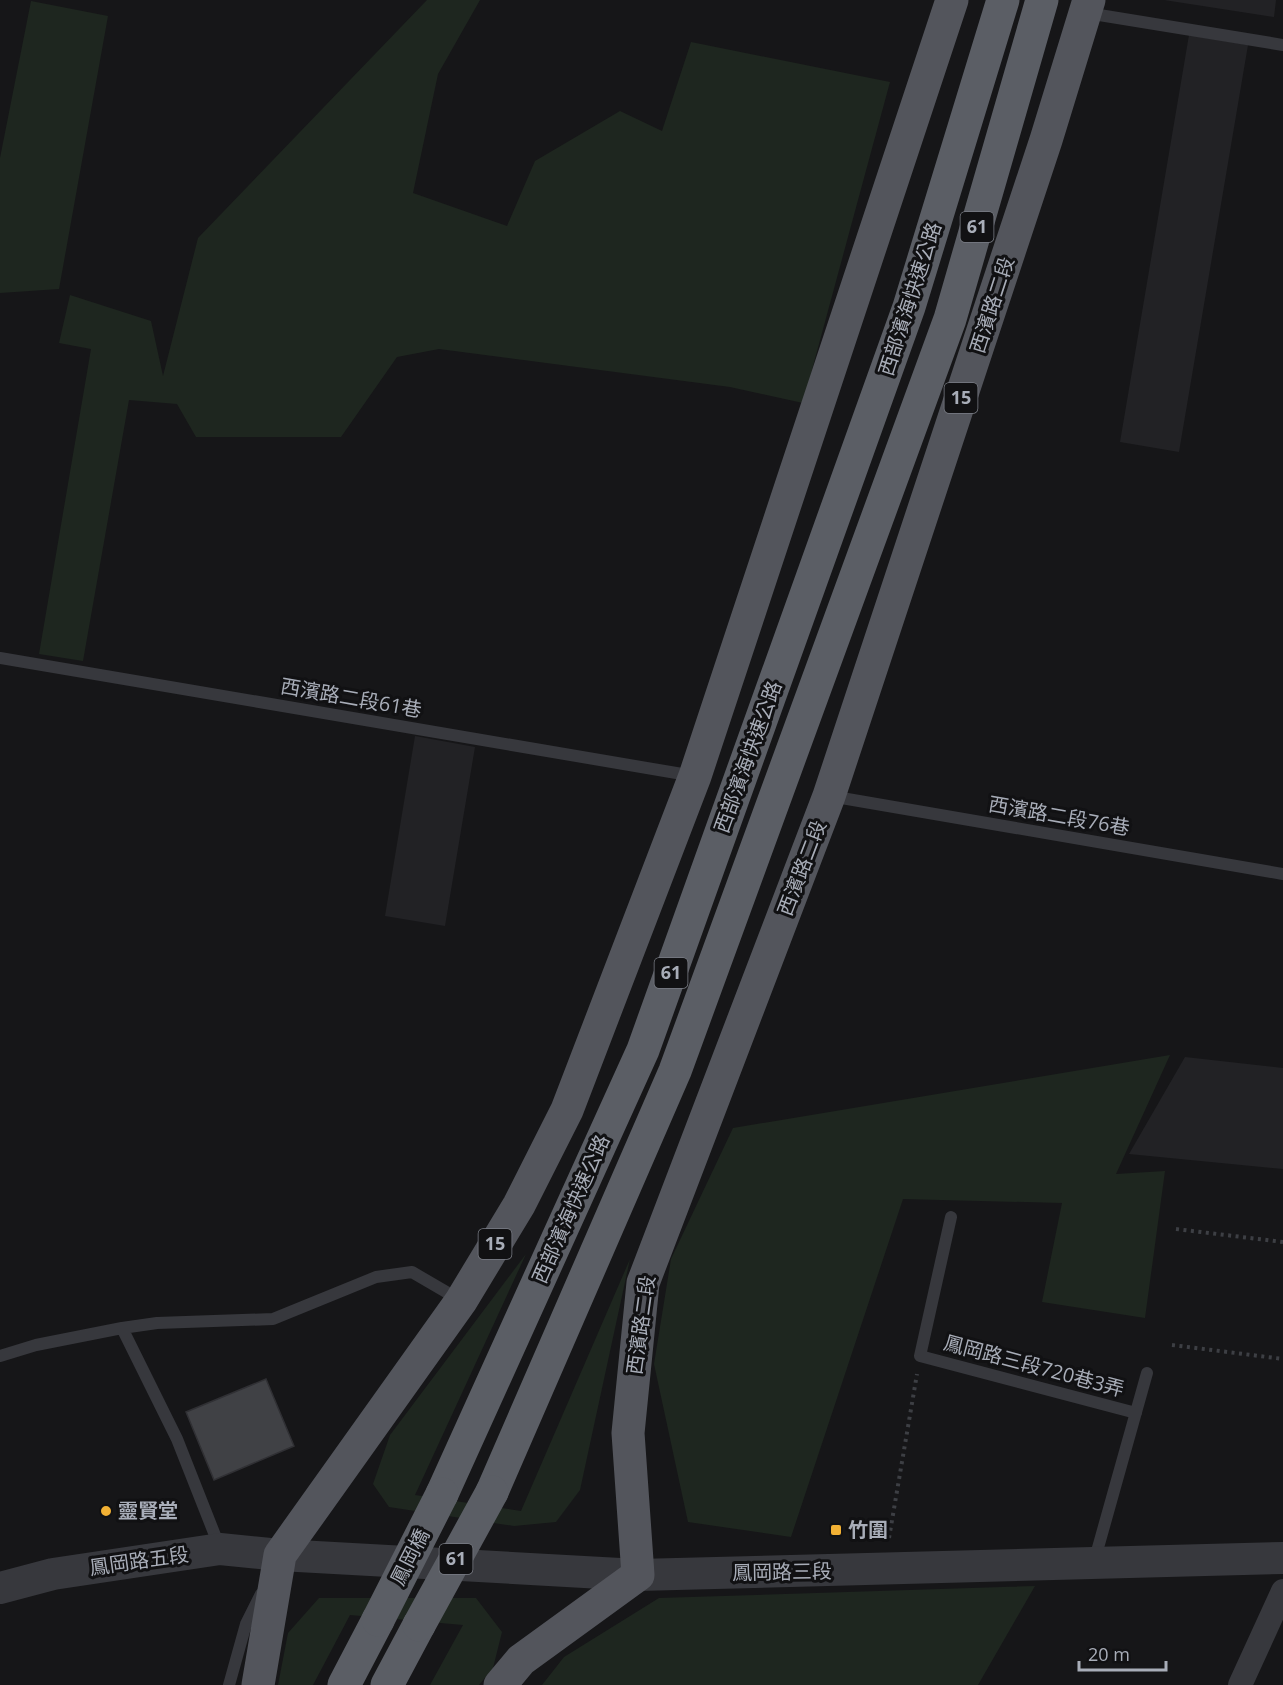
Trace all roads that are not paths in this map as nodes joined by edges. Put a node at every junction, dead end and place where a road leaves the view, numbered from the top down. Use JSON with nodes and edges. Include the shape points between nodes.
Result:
{"nodes":[{"id":1,"x":952,"y":0,"type":"edge"},
{"id":2,"x":1003,"y":0,"type":"edge"},
{"id":3,"x":1042,"y":0,"type":"edge"},
{"id":4,"x":1088,"y":7,"type":"edge"},
{"id":5,"x":1283,"y":45,"type":"edge"},
{"id":6,"x":0,"y":658,"type":"edge"},
{"id":7,"x":694,"y":776,"type":"junction"},
{"id":8,"x":829,"y":796,"type":"junction"},
{"id":9,"x":1283,"y":874,"type":"edge"},
{"id":10,"x":951,"y":1217,"type":"dead end"},
{"id":11,"x":461,"y":1301,"type":"junction"},
{"id":12,"x":122,"y":1328,"type":"junction"},
{"id":13,"x":0,"y":1356,"type":"edge"},
{"id":14,"x":1147,"y":1373,"type":"dead end"},
{"id":15,"x":1136,"y":1413,"type":"junction"},
{"id":16,"x":492,"y":1492,"type":"joint"},
{"id":17,"x":442,"y":1494,"type":"joint"},
{"id":18,"x":220,"y":1549,"type":"junction"},
{"id":19,"x":280,"y":1555,"type":"junction"},
{"id":20,"x":1283,"y":1558,"type":"edge"},
{"id":21,"x":1093,"y":1563,"type":"junction"},
{"id":22,"x":638,"y":1575,"type":"junction"},
{"id":23,"x":0,"y":1588,"type":"edge"},
{"id":24,"x":1283,"y":1591,"type":"edge"},
{"id":25,"x":230,"y":1685,"type":"edge"},
{"id":26,"x":258,"y":1685,"type":"edge"},
{"id":27,"x":344,"y":1685,"type":"edge"},
{"id":28,"x":387,"y":1685,"type":"edge"},
{"id":29,"x":500,"y":1685,"type":"edge"},
{"id":30,"x":1240,"y":1685,"type":"edge"}],
"edges":[{"from":1,"to":7,"type":"main road","number":"15"},
{"from":2,"to":17,"type":"highway","name":"西部濱海快速公路","number":"61","via":[[909,307],[643,1050]]},
{"from":3,"to":16,"type":"highway","name":"西部濱海快速公路","number":"61","via":[[950,320],[680,1060]]},
{"from":4,"to":5,"type":"lane"},
{"from":4,"to":8,"type":"main road","name":"西濱路二段","number":"15"},
{"from":6,"to":7,"type":"lane","name":"西濱路二段61巷"},
{"from":7,"to":11,"type":"main road","number":"15","via":[[567,1110],[519,1205]]},
{"from":8,"to":9,"type":"lane","name":"西濱路二段76巷"},
{"from":8,"to":22,"type":"main road","name":"西濱路二段","number":"15","via":[[643,1283],[628,1433]]},
{"from":10,"to":15,"type":"lane","name":"鳳岡路三段720巷3弄","via":[[920,1356]]},
{"from":11,"to":12,"type":"lane","via":[[412,1272],[376,1276],[273,1319]]},
{"from":11,"to":19,"type":"main road","number":"15"},
{"from":12,"to":13,"type":"lane"},
{"from":12,"to":18,"type":"lane","via":[[177,1439]]},
{"from":14,"to":15,"type":"lane"},
{"from":15,"to":21,"type":"lane"},
{"from":16,"to":28,"type":"highway","name":"鳳岡橋","number":"61","bridge":true},
{"from":17,"to":27,"type":"highway","name":"鳳岡橋","number":"61","bridge":true},
{"from":18,"to":19,"type":"street","name":"鳳岡路五段"},
{"from":18,"to":23,"type":"street","name":"鳳岡路五段","via":[[53,1574]]},
{"from":19,"to":22,"type":"street","name":"鳳岡路三段"},
{"from":19,"to":25,"type":"lane","via":[[246,1624]]},
{"from":19,"to":26,"type":"main road","number":"15"},
{"from":20,"to":21,"type":"street","name":"鳳岡路三段"},
{"from":21,"to":22,"type":"street","name":"鳳岡路三段"},
{"from":22,"to":29,"type":"main road","via":[[521,1660]]},
{"from":24,"to":30,"type":"street"}]}
